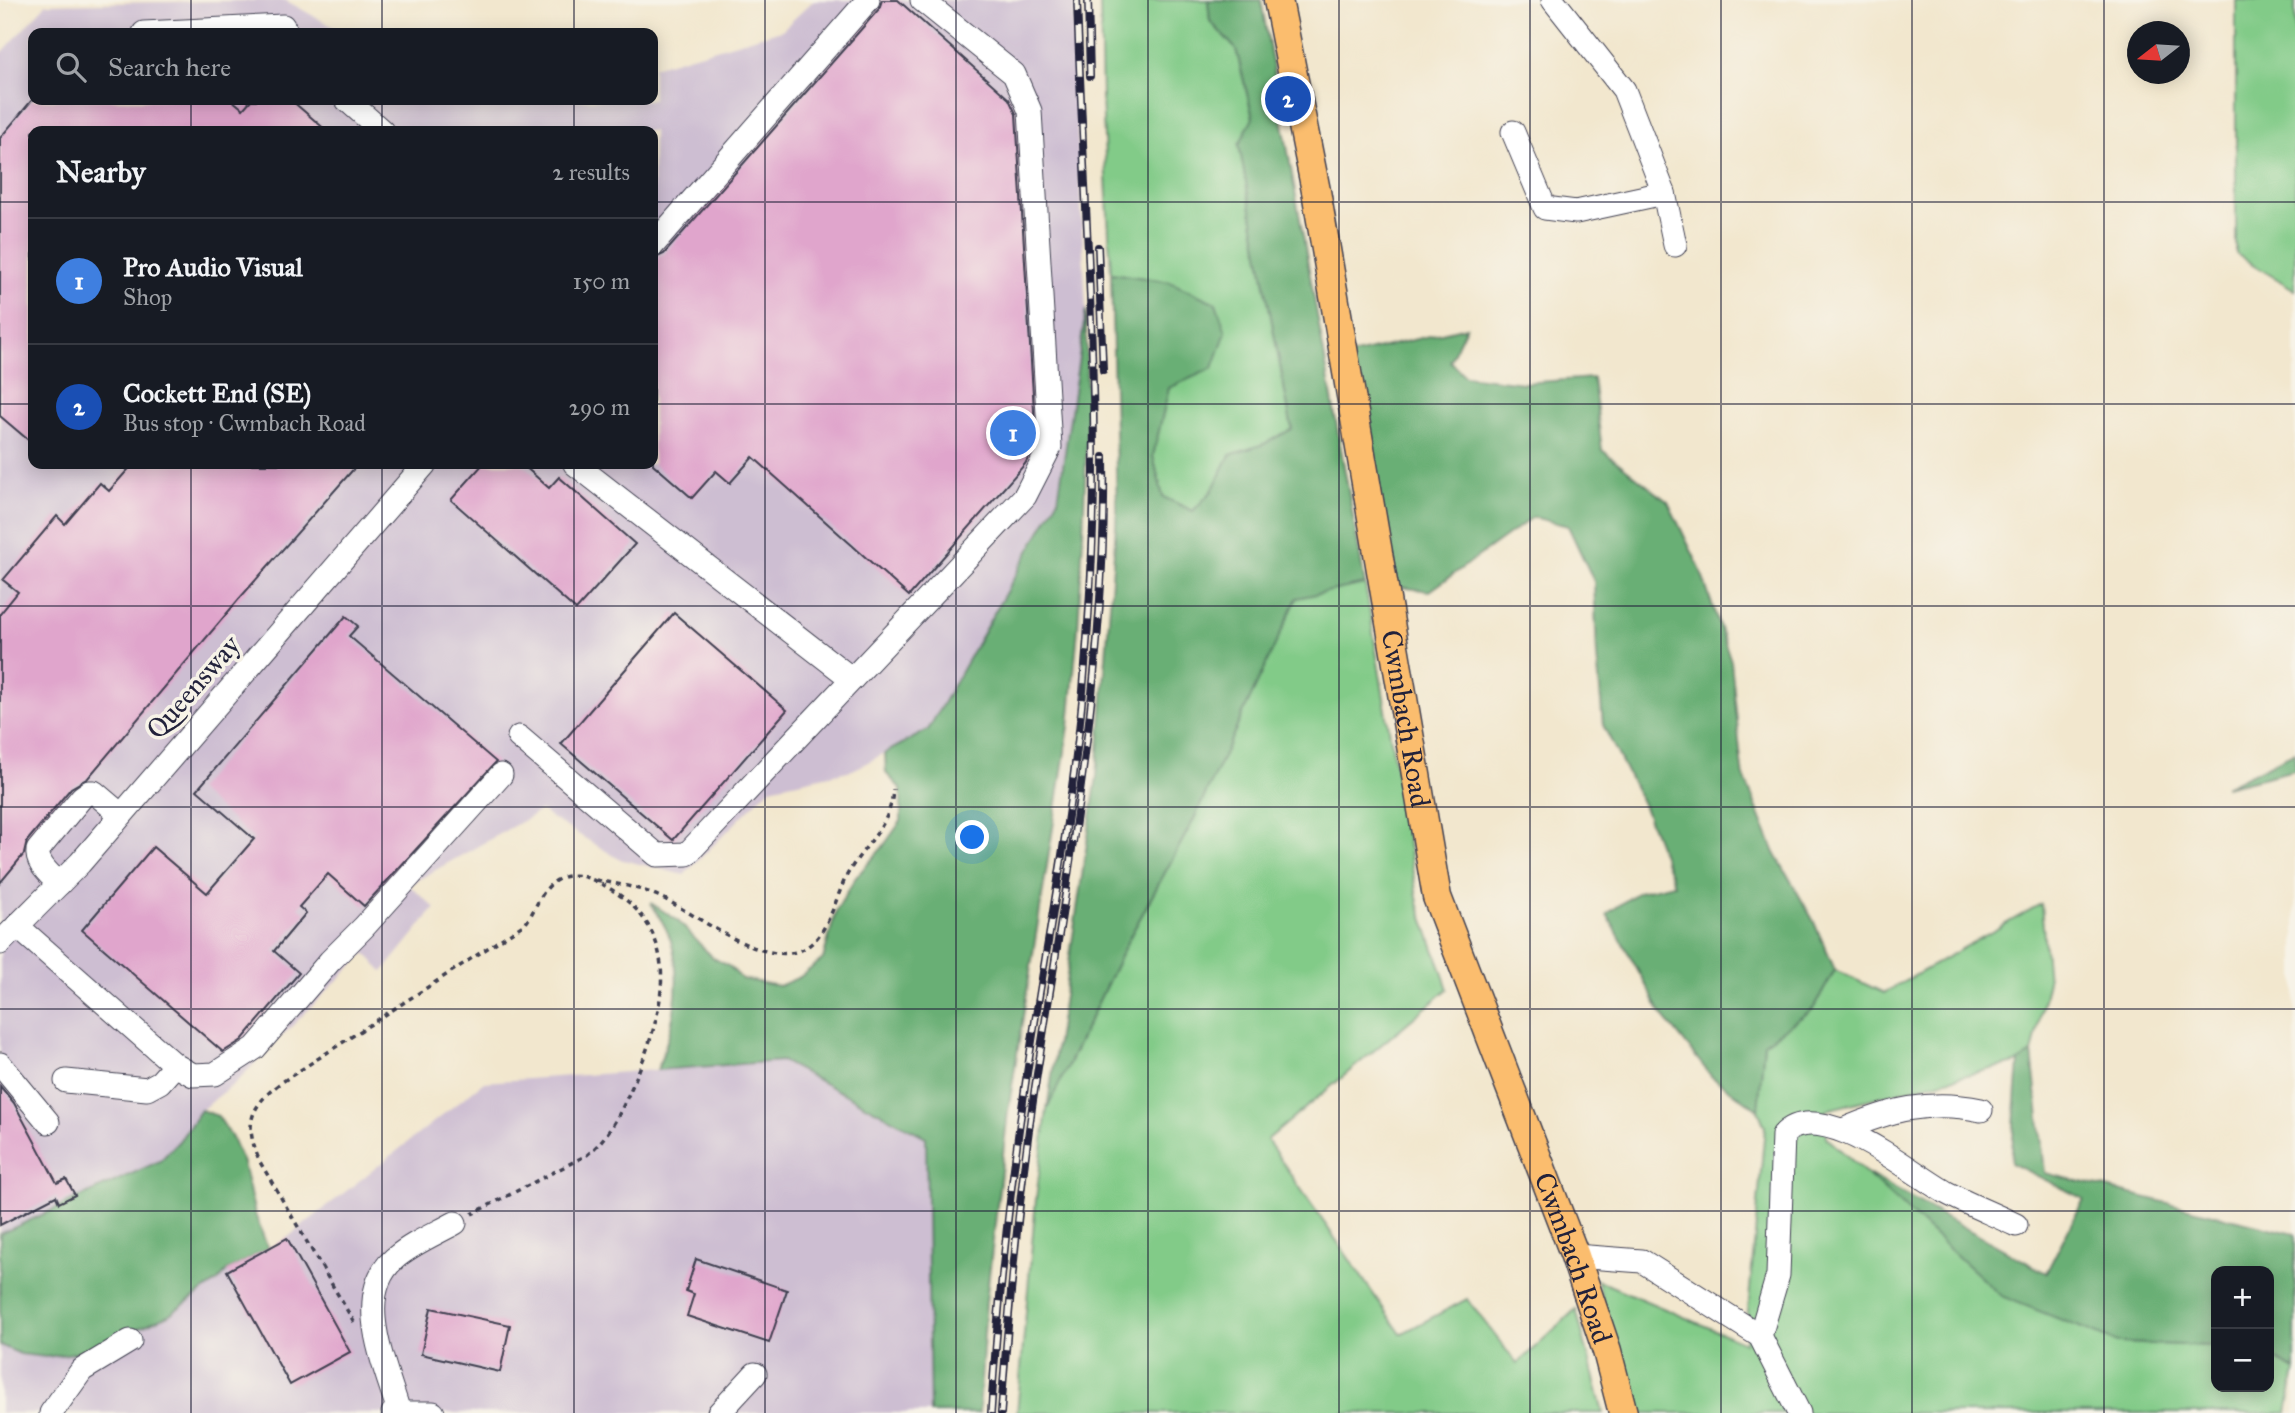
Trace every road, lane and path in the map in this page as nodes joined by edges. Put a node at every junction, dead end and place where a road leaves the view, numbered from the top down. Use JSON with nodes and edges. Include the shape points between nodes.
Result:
{"nodes":[{"id":1,"x":868,"y":0,"type":"edge"},
{"id":2,"x":922,"y":0,"type":"edge"},
{"id":3,"x":1278,"y":0,"type":"edge"},
{"id":4,"x":1553,"y":0,"type":"edge"},
{"id":5,"x":243,"y":28,"type":"edge"},
{"id":6,"x":284,"y":28,"type":"edge"},
{"id":7,"x":351,"y":105,"type":"edge"},
{"id":8,"x":368,"y":126,"type":"edge"},
{"id":9,"x":1513,"y":132,"type":"dead end"},
{"id":10,"x":1664,"y":193,"type":"junction"},
{"id":11,"x":658,"y":238,"type":"edge"},
{"id":12,"x":1675,"y":245,"type":"dead end"},
{"id":13,"x":421,"y":469,"type":"edge"},
{"id":14,"x":581,"y":469,"type":"edge"},
{"id":15,"x":852,"y":679,"type":"junction"},
{"id":16,"x":519,"y":737,"type":"dead end"},
{"id":17,"x":500,"y":775,"type":"dead end"},
{"id":18,"x":893,"y":789,"type":"dead end"},
{"id":19,"x":121,"y":816,"type":"junction"},
{"id":20,"x":591,"y":879,"type":"junction"},
{"id":21,"x":59,"y":884,"type":"junction"},
{"id":22,"x":17,"y":926,"type":"junction"},
{"id":23,"x":0,"y":943,"type":"edge"},
{"id":24,"x":0,"y":1064,"type":"edge"},
{"id":25,"x":175,"y":1065,"type":"junction"},
{"id":26,"x":66,"y":1082,"type":"dead end"},
{"id":27,"x":1981,"y":1110,"type":"dead end"},
{"id":28,"x":48,"y":1122,"type":"dead end"},
{"id":29,"x":1843,"y":1130,"type":"junction"},
{"id":30,"x":455,"y":1223,"type":"joint"},
{"id":31,"x":2016,"y":1225,"type":"dead end"},
{"id":32,"x":1575,"y":1256,"type":"junction"},
{"id":33,"x":356,"y":1325,"type":"dead end"},
{"id":34,"x":1760,"y":1336,"type":"junction"},
{"id":35,"x":130,"y":1340,"type":"dead end"},
{"id":36,"x":755,"y":1374,"type":"dead end"},
{"id":37,"x":51,"y":1413,"type":"edge"},
{"id":38,"x":396,"y":1413,"type":"edge"},
{"id":39,"x":432,"y":1413,"type":"edge"},
{"id":40,"x":719,"y":1413,"type":"edge"},
{"id":41,"x":1623,"y":1413,"type":"edge"},
{"id":42,"x":1799,"y":1413,"type":"edge"}],
"edges":[{"from":1,"to":11,"type":"street"},
{"from":2,"to":15,"type":"street","via":[[1014,74],[1030,111],[1050,447],[1025,496]]},
{"from":3,"to":32,"type":"main road","name":"Cwmbach Road","via":[[1316,191],[1437,897]]},
{"from":4,"to":10,"type":"street","via":[[1624,90]]},
{"from":5,"to":6,"type":"street"},
{"from":7,"to":8,"type":"street"},
{"from":9,"to":10,"type":"street","via":[[1545,208],[1576,212]]},
{"from":10,"to":12,"type":"street"},
{"from":13,"to":19,"type":"street","name":"Queensway"},
{"from":14,"to":15,"type":"street"},
{"from":15,"to":16,"type":"street","via":[[687,854],[657,855]]},
{"from":17,"to":25,"type":"street","via":[[255,1048],[215,1074],[193,1075]]},
{"from":18,"to":20,"type":"path","via":[[885,823],[848,874],[823,928],[800,950],[784,954],[760,950],[659,896]]},
{"from":19,"to":21,"type":"street","name":"Queensway"},
{"from":19,"to":21,"type":"street","via":[[94,792],[82,797],[38,850],[38,861]]},
{"from":20,"to":30,"type":"path","via":[[632,906],[657,946],[662,991],[649,1047],[602,1143]]},
{"from":20,"to":33,"type":"path","via":[[577,875],[556,881],[526,923],[279,1084],[255,1108],[251,1126],[254,1150]]},
{"from":21,"to":22,"type":"street","name":"Queensway"},
{"from":22,"to":23,"type":"street","name":"Queensway"},
{"from":22,"to":25,"type":"street"},
{"from":24,"to":28,"type":"street"},
{"from":25,"to":26,"type":"street","via":[[160,1082],[146,1089]]},
{"from":27,"to":29,"type":"street","via":[[1960,1105],[1914,1107],[1881,1114]]},
{"from":29,"to":31,"type":"street","via":[[1947,1192]]},
{"from":29,"to":34,"type":"street","via":[[1814,1123],[1783,1135],[1778,1275]]},
{"from":30,"to":38,"type":"street","via":[[392,1260],[378,1281],[373,1306]]},
{"from":32,"to":34,"type":"street","via":[[1642,1261]]},
{"from":32,"to":41,"type":"main road","name":"Cwmbach Road"},
{"from":34,"to":42,"type":"street"},
{"from":35,"to":37,"type":"street","via":[[82,1370]]},
{"from":36,"to":40,"type":"street"},
{"from":38,"to":39,"type":"street"}]}
